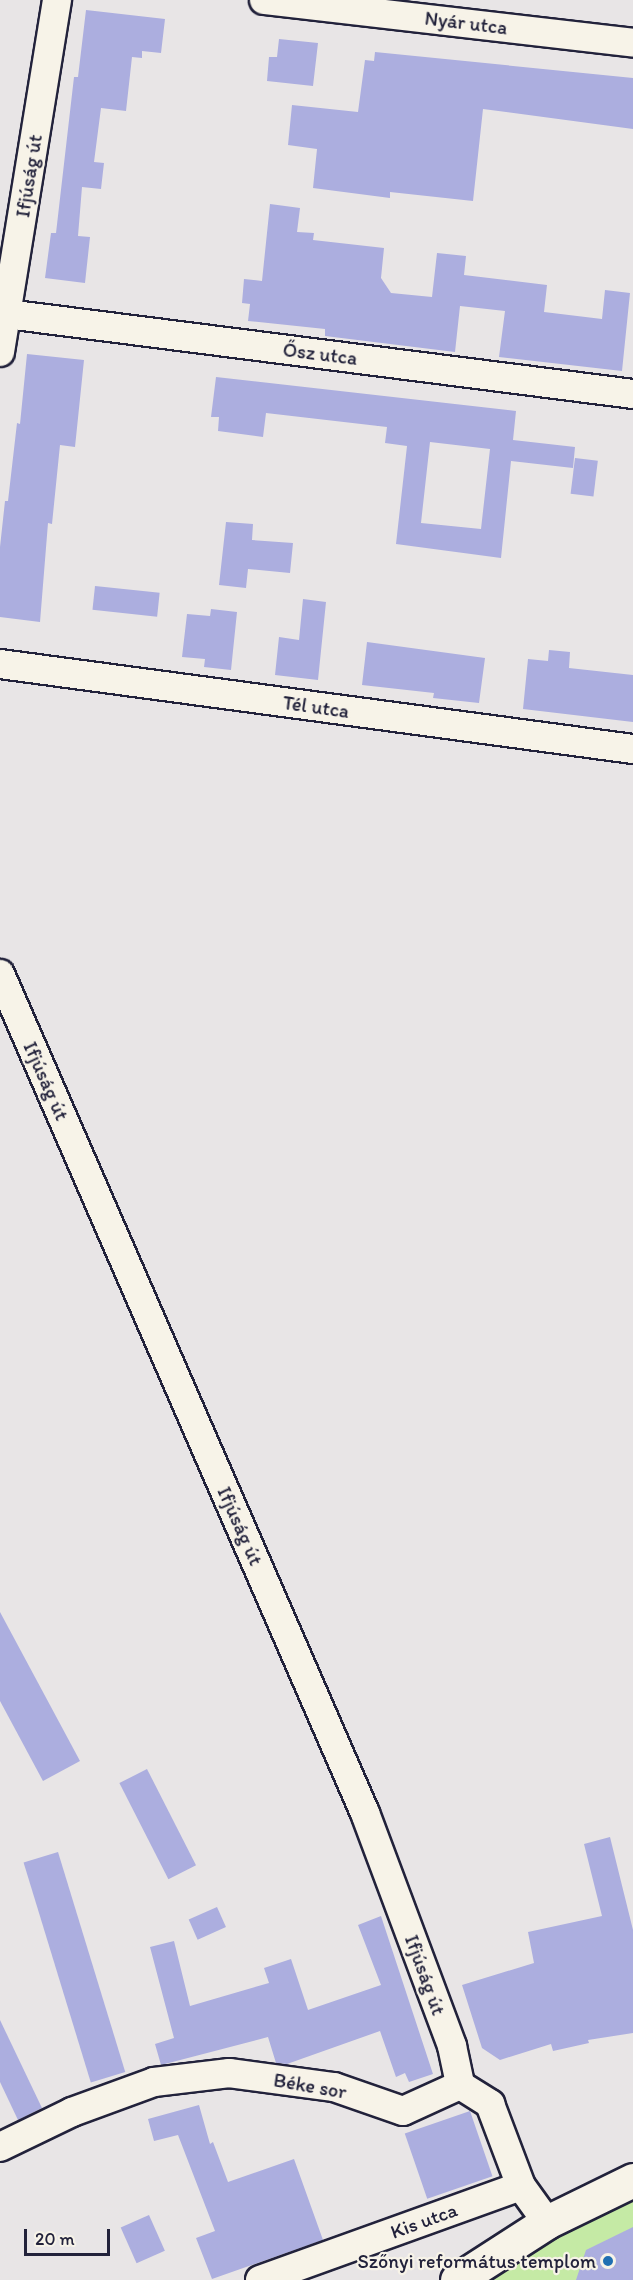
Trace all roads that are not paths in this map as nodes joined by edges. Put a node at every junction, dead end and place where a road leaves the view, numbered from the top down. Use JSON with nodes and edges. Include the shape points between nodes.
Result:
{"nodes":[{"id":1,"x":57,"y":0,"type":"edge"},
{"id":2,"x":264,"y":0,"type":"edge"},
{"id":3,"x":633,"y":43,"type":"edge"},
{"id":4,"x":7,"y":314,"type":"junction"},
{"id":5,"x":0,"y":352,"type":"edge"},
{"id":6,"x":633,"y":394,"type":"edge"},
{"id":7,"x":0,"y":664,"type":"edge"},
{"id":8,"x":633,"y":749,"type":"edge"},
{"id":9,"x":0,"y":974,"type":"edge"},
{"id":10,"x":460,"y":2085,"type":"junction"},
{"id":11,"x":0,"y":2147,"type":"edge"},
{"id":12,"x":633,"y":2180,"type":"edge"},
{"id":13,"x":521,"y":2186,"type":"junction"},
{"id":14,"x":547,"y":2222,"type":"junction"},
{"id":15,"x":260,"y":2280,"type":"edge"},
{"id":16,"x":456,"y":2280,"type":"edge"}],
"edges":[{"from":1,"to":4,"type":"street","name":"Ifjúság út"},
{"from":2,"to":3,"type":"street","name":"Nyár utca"},
{"from":4,"to":5,"type":"street","name":"Ifjúság út"},
{"from":4,"to":6,"type":"street","name":"Ősz utca"},
{"from":7,"to":8,"type":"street","name":"Tél utca"},
{"from":9,"to":10,"type":"street","name":"Ifjúság út","via":[[365,1814],[452,2046]]},
{"from":10,"to":11,"type":"street","name":"Béke sor","via":[[403,2111],[334,2087],[229,2073],[154,2082],[72,2112]]},
{"from":10,"to":13,"type":"street","via":[[490,2104]]},
{"from":12,"to":14,"type":"street"},
{"from":13,"to":14,"type":"street"},
{"from":13,"to":15,"type":"street","name":"Kis utca"},
{"from":14,"to":16,"type":"street"}]}
